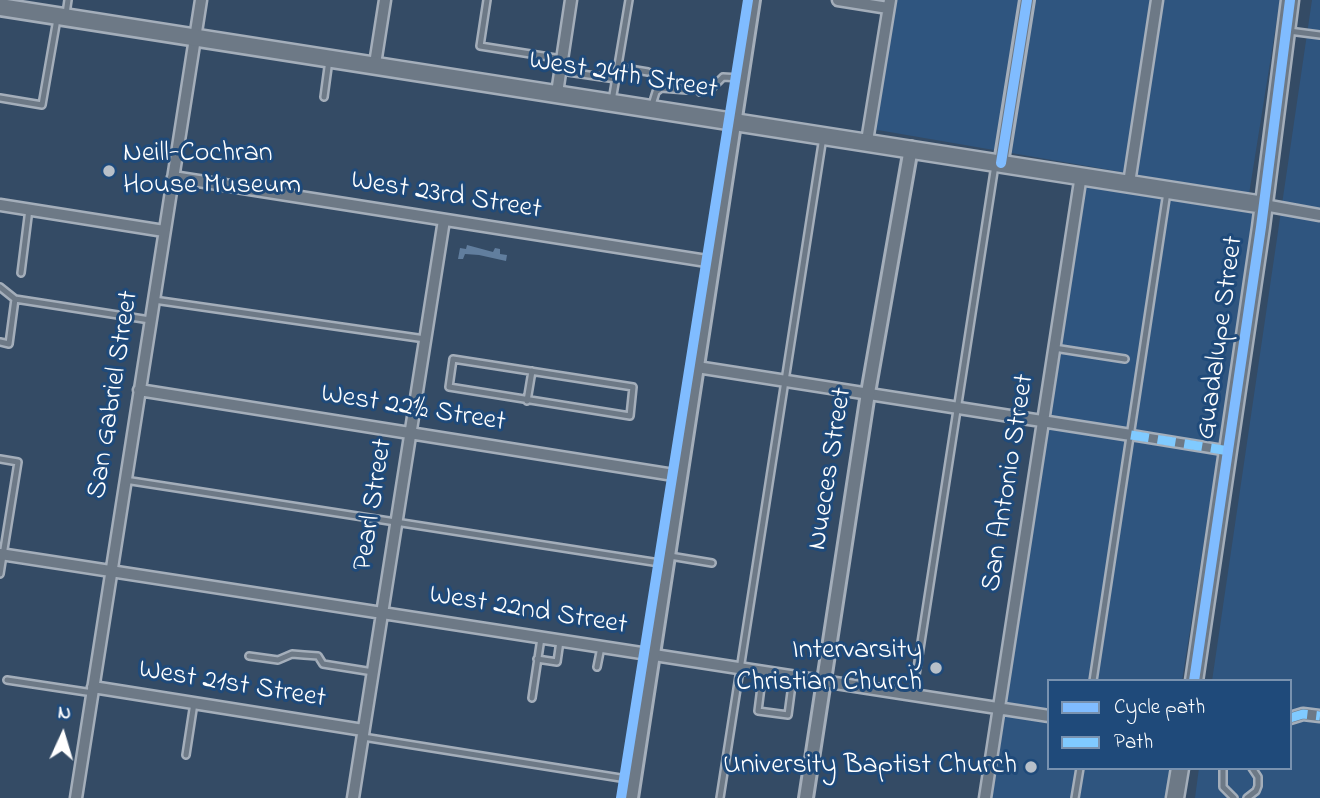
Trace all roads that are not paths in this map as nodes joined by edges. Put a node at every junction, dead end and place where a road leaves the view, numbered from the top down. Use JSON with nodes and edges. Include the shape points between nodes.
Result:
{"nodes":[{"id":1,"x":68,"y":0,"type":"edge"},
{"id":2,"x":201,"y":0,"type":"edge"},
{"id":3,"x":385,"y":0,"type":"edge"},
{"id":4,"x":487,"y":0,"type":"edge"},
{"id":5,"x":571,"y":0,"type":"edge"},
{"id":6,"x":629,"y":0,"type":"edge"},
{"id":7,"x":753,"y":0,"type":"edge"},
{"id":8,"x":838,"y":0,"type":"edge"},
{"id":9,"x":1027,"y":0,"type":"edge"},
{"id":10,"x":1157,"y":0,"type":"edge"},
{"id":11,"x":1290,"y":0,"type":"edge"},
{"id":12,"x":889,"y":4,"type":"edge"},
{"id":13,"x":0,"y":7,"type":"edge"},
{"id":14,"x":61,"y":16,"type":"junction"},
{"id":15,"x":1286,"y":30,"type":"junction"},
{"id":16,"x":1320,"y":36,"type":"edge"},
{"id":17,"x":195,"y":37,"type":"junction"},
{"id":18,"x":330,"y":57,"type":"junction"},
{"id":19,"x":562,"y":59,"type":"junction"},
{"id":20,"x":375,"y":64,"type":"junction"},
{"id":21,"x":618,"y":67,"type":"junction"},
{"id":22,"x":561,"y":71,"type":"junction"},
{"id":23,"x":648,"y":72,"type":"dead end"},
{"id":24,"x":741,"y":78,"type":"junction"},
{"id":25,"x":616,"y":79,"type":"junction"},
{"id":26,"x":687,"y":90,"type":"dead end"},
{"id":27,"x":700,"y":92,"type":"dead end"},
{"id":28,"x":557,"y":93,"type":"junction"},
{"id":29,"x":324,"y":97,"type":"dead end"},
{"id":30,"x":0,"y":98,"type":"edge"},
{"id":31,"x":612,"y":102,"type":"junction"},
{"id":32,"x":650,"y":107,"type":"junction"},
{"id":33,"x":734,"y":121,"type":"junction"},
{"id":34,"x":823,"y":135,"type":"junction"},
{"id":35,"x":867,"y":141,"type":"junction"},
{"id":36,"x":911,"y":148,"type":"junction"},
{"id":37,"x":998,"y":162,"type":"junction"},
{"id":38,"x":1081,"y":175,"type":"junction"},
{"id":39,"x":173,"y":177,"type":"junction"},
{"id":40,"x":1129,"y":183,"type":"junction"},
{"id":41,"x":1168,"y":190,"type":"junction"},
{"id":42,"x":0,"y":205,"type":"edge"},
{"id":43,"x":1264,"y":205,"type":"junction"},
{"id":44,"x":29,"y":209,"type":"junction"},
{"id":45,"x":1320,"y":215,"type":"edge"},
{"id":46,"x":444,"y":220,"type":"junction"},
{"id":47,"x":164,"y":231,"type":"junction"},
{"id":48,"x":713,"y":262,"type":"junction"},
{"id":49,"x":20,"y":273,"type":"dead end"},
{"id":50,"x":0,"y":287,"type":"edge"},
{"id":51,"x":15,"y":299,"type":"junction"},
{"id":52,"x":154,"y":300,"type":"junction"},
{"id":53,"x":150,"y":320,"type":"junction"},
{"id":54,"x":425,"y":340,"type":"junction"},
{"id":55,"x":0,"y":342,"type":"edge"},
{"id":56,"x":1054,"y":348,"type":"junction"},
{"id":57,"x":1125,"y":359,"type":"dead end"},
{"id":58,"x":697,"y":367,"type":"junction"},
{"id":59,"x":532,"y":371,"type":"junction"},
{"id":60,"x":784,"y":380,"type":"junction"},
{"id":61,"x":139,"y":390,"type":"junction"},
{"id":62,"x":868,"y":393,"type":"junction"},
{"id":63,"x":527,"y":401,"type":"junction"},
{"id":64,"x":957,"y":408,"type":"junction"},
{"id":65,"x":1042,"y":421,"type":"junction"},
{"id":66,"x":410,"y":432,"type":"junction"},
{"id":67,"x":1131,"y":435,"type":"junction"},
{"id":68,"x":1229,"y":451,"type":"junction"},
{"id":69,"x":0,"y":458,"type":"edge"},
{"id":70,"x":680,"y":476,"type":"junction"},
{"id":71,"x":125,"y":480,"type":"junction"},
{"id":72,"x":397,"y":521,"type":"junction"},
{"id":73,"x":1,"y":554,"type":"edge"},
{"id":74,"x":666,"y":560,"type":"junction"},
{"id":75,"x":712,"y":563,"type":"dead end"},
{"id":76,"x":110,"y":571,"type":"junction"},
{"id":77,"x":0,"y":574,"type":"edge"},
{"id":78,"x":382,"y":611,"type":"junction"},
{"id":79,"x":541,"y":638,"type":"junction"},
{"id":80,"x":560,"y":641,"type":"junction"},
{"id":81,"x":601,"y":648,"type":"junction"},
{"id":82,"x":651,"y":655,"type":"junction"},
{"id":83,"x":249,"y":656,"type":"dead end"},
{"id":84,"x":537,"y":659,"type":"junction"},
{"id":85,"x":597,"y":667,"type":"dead end"},
{"id":86,"x":740,"y":668,"type":"junction"},
{"id":87,"x":373,"y":671,"type":"junction"},
{"id":88,"x":763,"y":671,"type":"junction"},
{"id":89,"x":793,"y":676,"type":"junction"},
{"id":90,"x":1093,"y":679,"type":"edge"},
{"id":91,"x":1194,"y":679,"type":"edge"},
{"id":92,"x":7,"y":680,"type":"dead end"},
{"id":93,"x":824,"y":680,"type":"junction"},
{"id":94,"x":93,"y":690,"type":"junction"},
{"id":95,"x":912,"y":695,"type":"junction"},
{"id":96,"x":532,"y":698,"type":"dead end"},
{"id":97,"x":194,"y":703,"type":"junction"},
{"id":98,"x":999,"y":709,"type":"junction"},
{"id":99,"x":1047,"y":716,"type":"edge"},
{"id":100,"x":1320,"y":716,"type":"edge"},
{"id":101,"x":1292,"y":717,"type":"edge"},
{"id":102,"x":363,"y":733,"type":"junction"},
{"id":103,"x":186,"y":755,"type":"dead end"},
{"id":104,"x":1080,"y":770,"type":"edge"},
{"id":105,"x":1180,"y":770,"type":"edge"},
{"id":106,"x":1223,"y":770,"type":"edge"},
{"id":107,"x":1253,"y":770,"type":"edge"},
{"id":108,"x":633,"y":780,"type":"junction"},
{"id":109,"x":76,"y":798,"type":"edge"},
{"id":110,"x":353,"y":798,"type":"edge"},
{"id":111,"x":631,"y":798,"type":"edge"},
{"id":112,"x":720,"y":798,"type":"edge"},
{"id":113,"x":806,"y":798,"type":"edge"},
{"id":114,"x":985,"y":798,"type":"edge"},
{"id":115,"x":1075,"y":798,"type":"edge"},
{"id":116,"x":1175,"y":798,"type":"edge"},
{"id":117,"x":1234,"y":798,"type":"edge"},
{"id":118,"x":1252,"y":798,"type":"edge"}],
"edges":[{"from":1,"to":14,"type":"lane"},
{"from":2,"to":17,"type":"street","name":"San Gabriel Street"},
{"from":3,"to":20,"type":"street"},
{"from":4,"to":19,"type":"lane","via":[[480,46]]},
{"from":5,"to":19,"type":"street"},
{"from":6,"to":21,"type":"lane"},
{"from":7,"to":24,"type":"street"},
{"from":8,"to":12,"type":"street"},
{"from":9,"to":37,"type":"street"},
{"from":10,"to":40,"type":"street"},
{"from":11,"to":15,"type":"main road","name":"Guadalupe Street"},
{"from":12,"to":35,"type":"street"},
{"from":13,"to":14,"type":"main road","name":"West 24th Street"},
{"from":14,"to":17,"type":"main road","name":"West 24th Street"},
{"from":14,"to":30,"type":"lane","via":[[42,105]]},
{"from":15,"to":16,"type":"lane"},
{"from":15,"to":43,"type":"main road","name":"Guadalupe Street"},
{"from":17,"to":18,"type":"main road","name":"West 24th Street"},
{"from":17,"to":39,"type":"street","name":"San Gabriel Street"},
{"from":18,"to":20,"type":"main road","name":"West 24th Street"},
{"from":18,"to":29,"type":"lane"},
{"from":19,"to":22,"type":"street"},
{"from":20,"to":28,"type":"main road","name":"West 24th Street"},
{"from":21,"to":23,"type":"lane"},
{"from":21,"to":25,"type":"lane"},
{"from":22,"to":25,"type":"lane"},
{"from":22,"to":28,"type":"street"},
{"from":24,"to":27,"type":"lane","via":[[723,77],[710,90]]},
{"from":24,"to":33,"type":"street"},
{"from":25,"to":31,"type":"lane"},
{"from":26,"to":32,"type":"lane","via":[[661,88]]},
{"from":28,"to":31,"type":"main road","name":"West 24th Street"},
{"from":31,"to":32,"type":"main road","name":"West 24th Street"},
{"from":32,"to":33,"type":"main road","name":"West 24th Street"},
{"from":33,"to":34,"type":"main road","name":"West 24th Street"},
{"from":33,"to":48,"type":"street"},
{"from":34,"to":35,"type":"main road","name":"West 24th Street"},
{"from":34,"to":60,"type":"lane"},
{"from":35,"to":36,"type":"main road","name":"West 24th Street"},
{"from":36,"to":37,"type":"main road","name":"West 24th Street"},
{"from":36,"to":62,"type":"street","name":"Nueces Street"},
{"from":37,"to":38,"type":"main road","name":"West 24th Street"},
{"from":37,"to":64,"type":"lane"},
{"from":38,"to":40,"type":"main road","name":"West 24th Street"},
{"from":38,"to":56,"type":"street","name":"San Antonio Street"},
{"from":39,"to":46,"type":"street","name":"West 23rd Street"},
{"from":39,"to":47,"type":"street","name":"San Gabriel Street"},
{"from":40,"to":41,"type":"main road","name":"West 24th Street"},
{"from":41,"to":43,"type":"main road","name":"West 24th Street"},
{"from":41,"to":67,"type":"lane"},
{"from":42,"to":44,"type":"street"},
{"from":43,"to":45,"type":"street","name":"West 24th Street"},
{"from":43,"to":68,"type":"main road","name":"Guadalupe Street"},
{"from":44,"to":47,"type":"street"},
{"from":44,"to":49,"type":"lane"},
{"from":46,"to":48,"type":"street","name":"West 23rd Street"},
{"from":46,"to":54,"type":"street","name":"Pearl Street"},
{"from":47,"to":52,"type":"street","name":"San Gabriel Street"},
{"from":48,"to":58,"type":"street"},
{"from":50,"to":51,"type":"lane"},
{"from":51,"to":53,"type":"lane"},
{"from":51,"to":55,"type":"lane","via":[[9,344]]},
{"from":52,"to":53,"type":"street","name":"San Gabriel Street"},
{"from":52,"to":54,"type":"lane"},
{"from":53,"to":61,"type":"street","name":"San Gabriel Street"},
{"from":54,"to":66,"type":"street","name":"Pearl Street"},
{"from":56,"to":57,"type":"lane"},
{"from":56,"to":65,"type":"street","name":"San Antonio Street"},
{"from":58,"to":60,"type":"street"},
{"from":58,"to":70,"type":"street"},
{"from":59,"to":63,"type":"lane"},
{"from":59,"to":63,"type":"lane","via":[[453,359],[449,387]]},
{"from":59,"to":63,"type":"lane","via":[[633,387],[629,416]]},
{"from":60,"to":62,"type":"street"},
{"from":60,"to":86,"type":"lane"},
{"from":61,"to":66,"type":"street","name":"West 22½ Street"},
{"from":61,"to":71,"type":"street","name":"San Gabriel Street"},
{"from":62,"to":64,"type":"street"},
{"from":62,"to":93,"type":"street","name":"Nueces Street"},
{"from":64,"to":65,"type":"street"},
{"from":64,"to":95,"type":"lane"},
{"from":65,"to":67,"type":"street"},
{"from":65,"to":98,"type":"street","name":"San Antonio Street"},
{"from":66,"to":70,"type":"street","name":"West 22½ Street"},
{"from":66,"to":72,"type":"street","name":"Pearl Street"},
{"from":67,"to":68,"type":"street"},
{"from":67,"to":90,"type":"lane"},
{"from":68,"to":91,"type":"main road","name":"Guadalupe Street"},
{"from":69,"to":73,"type":"lane","via":[[18,462]]},
{"from":70,"to":74,"type":"street"},
{"from":71,"to":72,"type":"lane"},
{"from":71,"to":76,"type":"street","name":"San Gabriel Street"},
{"from":72,"to":74,"type":"lane"},
{"from":72,"to":78,"type":"street","name":"Pearl Street"},
{"from":73,"to":76,"type":"street","name":"West 22nd Street"},
{"from":73,"to":77,"type":"lane"},
{"from":74,"to":75,"type":"lane"},
{"from":74,"to":82,"type":"street"},
{"from":76,"to":78,"type":"street","name":"West 22nd Street"},
{"from":76,"to":94,"type":"street","name":"San Gabriel Street"},
{"from":78,"to":79,"type":"street","name":"West 22nd Street"},
{"from":78,"to":87,"type":"street","name":"Pearl Street"},
{"from":79,"to":80,"type":"street","name":"West 22nd Street"},
{"from":79,"to":84,"type":"lane"},
{"from":80,"to":81,"type":"street","name":"West 22nd Street"},
{"from":80,"to":84,"type":"lane","via":[[557,662]]},
{"from":81,"to":82,"type":"street","name":"West 22nd Street"},
{"from":81,"to":85,"type":"lane"},
{"from":82,"to":86,"type":"street","name":"West 22nd Street"},
{"from":82,"to":108,"type":"street"},
{"from":83,"to":87,"type":"lane","via":[[278,660],[292,654],[318,656],[323,664]]},
{"from":84,"to":96,"type":"lane"},
{"from":86,"to":88,"type":"street","name":"West 22nd Street"},
{"from":86,"to":112,"type":"lane"},
{"from":87,"to":102,"type":"street","name":"Pearl Street"},
{"from":88,"to":89,"type":"street","name":"West 22nd Street"},
{"from":88,"to":89,"type":"lane","via":[[758,711],[788,715]]},
{"from":89,"to":93,"type":"street","name":"West 22nd Street"},
{"from":92,"to":94,"type":"lane"},
{"from":93,"to":95,"type":"street","name":"West 22nd Street"},
{"from":93,"to":113,"type":"street","name":"Nueces Street"},
{"from":94,"to":97,"type":"street","name":"West 21st Street"},
{"from":94,"to":109,"type":"street","name":"San Gabriel Street"},
{"from":95,"to":98,"type":"street","name":"West 22nd Street"},
{"from":97,"to":102,"type":"street","name":"West 21st Street"},
{"from":97,"to":103,"type":"lane"},
{"from":98,"to":99,"type":"street","name":"West 22nd Street"},
{"from":98,"to":114,"type":"street","name":"San Antonio Street"},
{"from":100,"to":101,"type":"street"},
{"from":102,"to":108,"type":"lane"},
{"from":102,"to":110,"type":"street","name":"Pearl Street"},
{"from":104,"to":115,"type":"lane"},
{"from":105,"to":116,"type":"main road"},
{"from":106,"to":117,"type":"lane","via":[[1223,787]]},
{"from":107,"to":118,"type":"lane","via":[[1258,786]]},
{"from":108,"to":111,"type":"street"}]}
